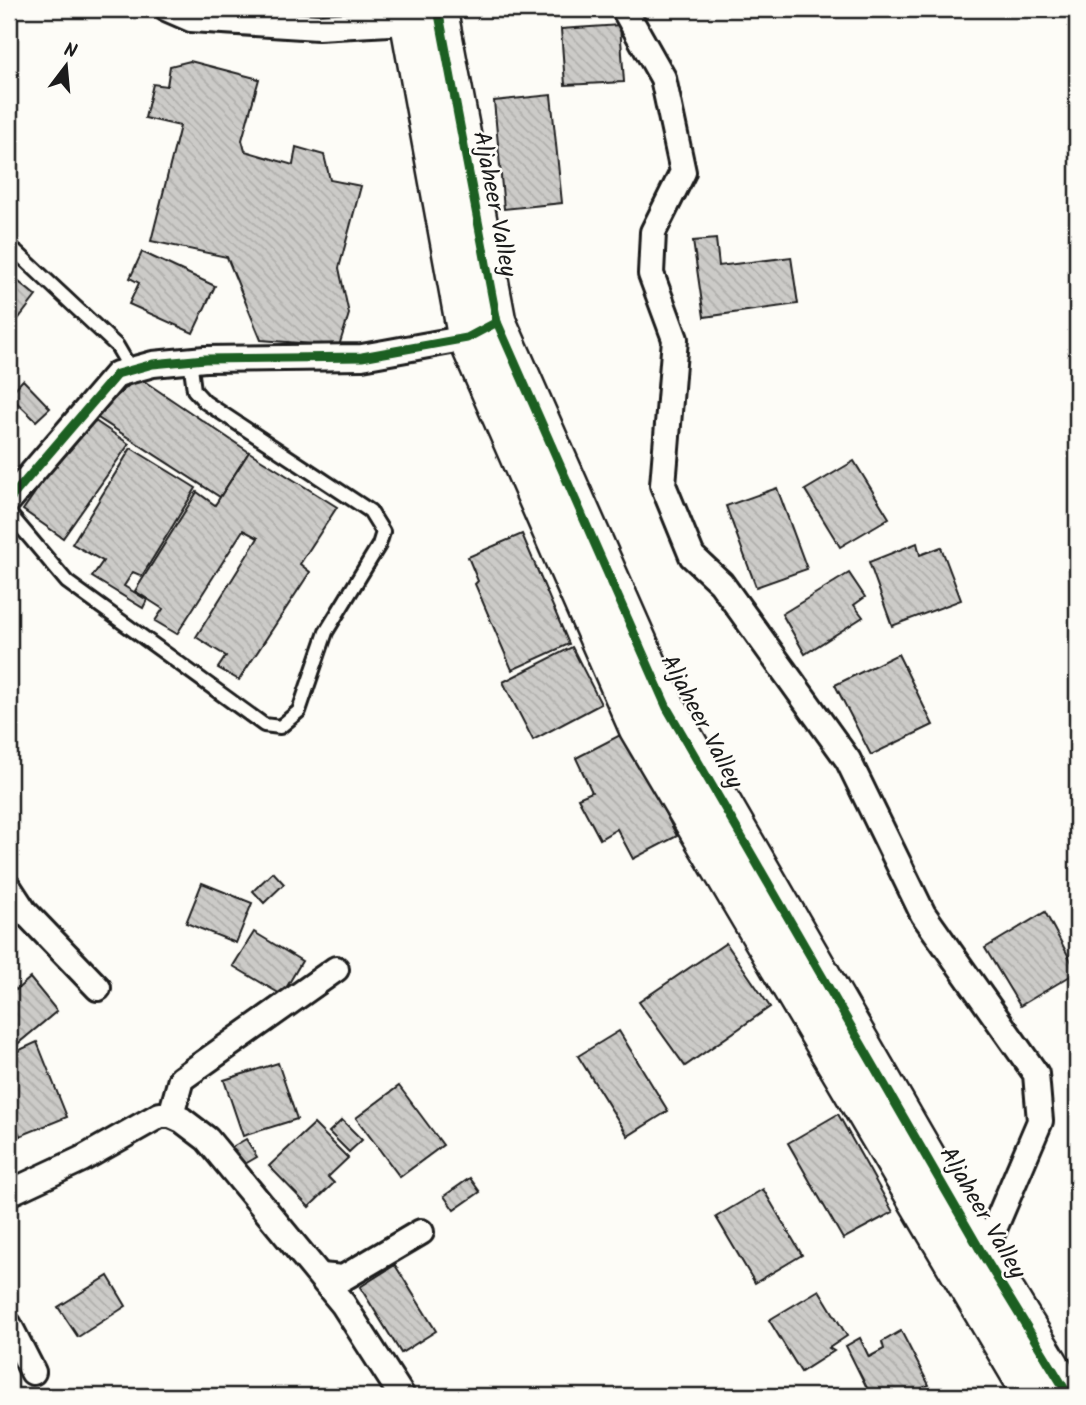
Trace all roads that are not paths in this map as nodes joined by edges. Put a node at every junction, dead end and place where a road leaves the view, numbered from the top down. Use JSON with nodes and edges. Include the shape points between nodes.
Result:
{"nodes":[{"id":1,"x":168,"y":9,"type":"edge"},
{"id":2,"x":624,"y":9,"type":"edge"},
{"id":3,"x":423,"y":15,"type":"edge"},
{"id":4,"x":9,"y":245,"type":"edge"},
{"id":5,"x":482,"y":330,"type":"junction"},
{"id":6,"x":190,"y":360,"type":"junction"},
{"id":7,"x":131,"y":370,"type":"junction"},
{"id":8,"x":9,"y":500,"type":"edge"},
{"id":9,"x":9,"y":513,"type":"edge"},
{"id":10,"x":9,"y":888,"type":"edge"},
{"id":11,"x":336,"y":969,"type":"dead end"},
{"id":12,"x":98,"y":988,"type":"dead end"},
{"id":13,"x":171,"y":1115,"type":"junction"},
{"id":14,"x":9,"y":1193,"type":"edge"},
{"id":15,"x":421,"y":1232,"type":"dead end"},
{"id":16,"x":983,"y":1255,"type":"junction"},
{"id":17,"x":321,"y":1276,"type":"junction"},
{"id":18,"x":9,"y":1325,"type":"edge"},
{"id":19,"x":33,"y":1372,"type":"dead end"},
{"id":20,"x":402,"y":1396,"type":"edge"},
{"id":21,"x":1033,"y":1396,"type":"edge"},
{"id":22,"x":1069,"y":1396,"type":"edge"}],
"edges":[{"from":1,"to":3,"type":"street","via":[[191,19],[318,27]]},
{"from":2,"to":16,"type":"street","via":[[663,78],[683,172],[653,232],[651,274],[675,339],[663,485],[692,556],[722,583],[848,760],[923,914],[1036,1074],[1040,1121]]},
{"from":3,"to":5,"type":"street","name":"Aljaheer Valley"},
{"from":4,"to":7,"type":"lane","via":[[117,346]]},
{"from":5,"to":6,"type":"street","via":[[362,357]]},
{"from":5,"to":16,"type":"street","name":"Aljaheer Valley","via":[[667,708]]},
{"from":5,"to":21,"type":"street","name":"Aljaheer Valley","via":[[638,728]]},
{"from":6,"to":7,"type":"street"},
{"from":6,"to":9,"type":"lane","via":[[194,390],[205,402],[370,512],[383,532],[326,632],[299,711],[280,727],[264,725],[67,582]]},
{"from":7,"to":8,"type":"street","via":[[117,374]]},
{"from":10,"to":12,"type":"street","via":[[23,911]]},
{"from":11,"to":13,"type":"street","via":[[181,1079]]},
{"from":13,"to":14,"type":"street","via":[[160,1115]]},
{"from":13,"to":17,"type":"street","via":[[207,1139]]},
{"from":15,"to":17,"type":"street","via":[[343,1278]]},
{"from":16,"to":22,"type":"street","name":"Aljaheer Valley"},
{"from":17,"to":20,"type":"street"},
{"from":18,"to":19,"type":"street"}]}
